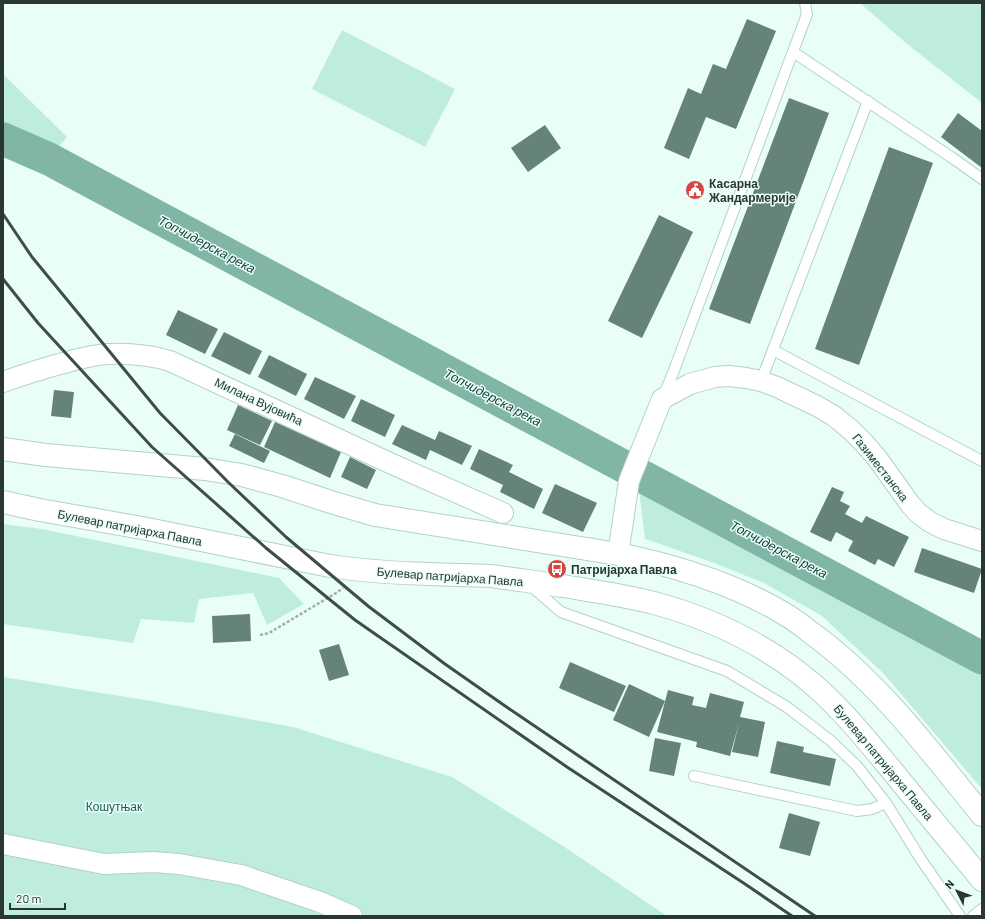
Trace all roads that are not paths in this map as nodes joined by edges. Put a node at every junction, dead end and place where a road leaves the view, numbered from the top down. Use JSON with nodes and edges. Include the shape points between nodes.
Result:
{"nodes":[{"id":1,"x":805,"y":3,"type":"edge"},
{"id":2,"x":793,"y":52,"type":"junction"},
{"id":3,"x":868,"y":101,"type":"junction"},
{"id":4,"x":982,"y":179,"type":"edge"},
{"id":5,"x":773,"y":350,"type":"junction"},
{"id":6,"x":761,"y":381,"type":"junction"},
{"id":7,"x":3,"y":382,"type":"edge"},
{"id":8,"x":662,"y":400,"type":"junction"},
{"id":9,"x":3,"y":449,"type":"edge"},
{"id":10,"x":982,"y":461,"type":"edge"},
{"id":11,"x":3,"y":502,"type":"edge"},
{"id":12,"x":503,"y":513,"type":"dead end"},
{"id":13,"x":982,"y":540,"type":"edge"},
{"id":14,"x":618,"y":554,"type":"junction"},
{"id":15,"x":525,"y":581,"type":"junction"},
{"id":16,"x":694,"y":776,"type":"dead end"},
{"id":17,"x":886,"y":803,"type":"junction"},
{"id":18,"x":982,"y":815,"type":"edge"},
{"id":19,"x":3,"y":844,"type":"edge"},
{"id":20,"x":982,"y":880,"type":"edge"},
{"id":21,"x":982,"y":909,"type":"edge"},
{"id":22,"x":352,"y":916,"type":"edge"},
{"id":23,"x":960,"y":916,"type":"edge"},
{"id":24,"x":973,"y":916,"type":"edge"}],
"edges":[{"from":1,"to":2,"type":"lane","via":[[807,14]]},
{"from":2,"to":3,"type":"lane"},
{"from":2,"to":8,"type":"lane"},
{"from":3,"to":4,"type":"lane"},
{"from":3,"to":5,"type":"lane"},
{"from":5,"to":6,"type":"lane"},
{"from":5,"to":10,"type":"lane"},
{"from":6,"to":8,"type":"street","name":"Газиместанска","via":[[729,376],[715,377],[690,384]]},
{"from":6,"to":13,"type":"street","name":"Газиместанска","via":[[817,406],[852,430],[910,504],[930,522],[944,529]]},
{"from":7,"to":12,"type":"street","name":"Милана Вујовића","via":[[87,357],[106,354],[153,356],[170,361]]},
{"from":8,"to":14,"type":"street","via":[[630,481]]},
{"from":9,"to":14,"type":"main road","via":[[242,475],[375,515]]},
{"from":11,"to":15,"type":"main road","name":"Булевар патријарха Павла","via":[[330,566]]},
{"from":14,"to":18,"type":"main road","via":[[711,579],[756,598],[789,616],[830,646],[860,673],[890,704]]},
{"from":15,"to":17,"type":"lane","via":[[561,612],[727,671],[787,707],[831,741],[857,766]]},
{"from":15,"to":20,"type":"main road","name":"Булевар патријарха Павла","via":[[654,603],[702,619],[766,650],[800,673],[845,715]]},
{"from":16,"to":17,"type":"lane","via":[[857,811],[872,809]]},
{"from":17,"to":23,"type":"lane"},
{"from":19,"to":22,"type":"street","via":[[104,864],[179,864],[241,875],[320,902]]},
{"from":21,"to":24,"type":"lane"}]}
